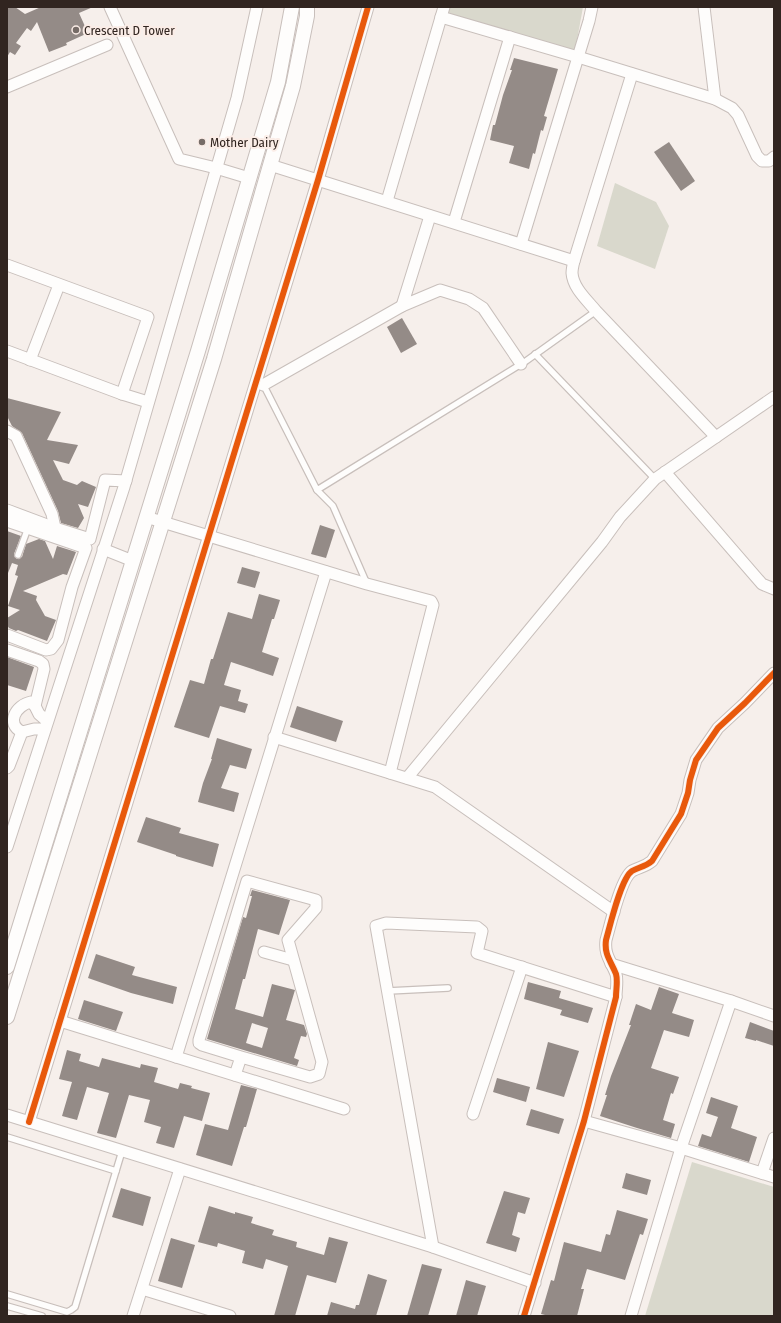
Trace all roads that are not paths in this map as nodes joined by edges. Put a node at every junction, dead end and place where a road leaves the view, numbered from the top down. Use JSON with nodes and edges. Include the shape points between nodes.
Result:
{"nodes":[{"id":1,"x":110,"y":7,"type":"edge"},
{"id":2,"x":257,"y":7,"type":"edge"},
{"id":3,"x":292,"y":7,"type":"edge"},
{"id":4,"x":307,"y":7,"type":"edge"},
{"id":5,"x":368,"y":7,"type":"edge"},
{"id":6,"x":592,"y":7,"type":"edge"},
{"id":7,"x":704,"y":7,"type":"edge"},
{"id":8,"x":442,"y":12,"type":"edge"},
{"id":9,"x":510,"y":37,"type":"junction"},
{"id":10,"x":108,"y":45,"type":"dead end"},
{"id":11,"x":578,"y":57,"type":"junction"},
{"id":12,"x":632,"y":74,"type":"junction"},
{"id":13,"x":7,"y":87,"type":"edge"},
{"id":14,"x":716,"y":99,"type":"junction"},
{"id":15,"x":774,"y":157,"type":"edge"},
{"id":16,"x":270,"y":166,"type":"junction"},
{"id":17,"x":216,"y":168,"type":"junction"},
{"id":18,"x":249,"y":178,"type":"junction"},
{"id":19,"x":318,"y":180,"type":"junction"},
{"id":20,"x":387,"y":201,"type":"junction"},
{"id":21,"x":430,"y":216,"type":"junction"},
{"id":22,"x":454,"y":222,"type":"junction"},
{"id":23,"x":521,"y":244,"type":"junction"},
{"id":24,"x":574,"y":261,"type":"junction"},
{"id":25,"x":7,"y":266,"type":"edge"},
{"id":26,"x":59,"y":285,"type":"junction"},
{"id":27,"x":402,"y":306,"type":"junction"},
{"id":28,"x":596,"y":311,"type":"junction"},
{"id":29,"x":7,"y":351,"type":"edge"},
{"id":30,"x":535,"y":354,"type":"junction"},
{"id":31,"x":30,"y":360,"type":"junction"},
{"id":32,"x":521,"y":364,"type":"junction"},
{"id":33,"x":260,"y":380,"type":"junction"},
{"id":34,"x":122,"y":394,"type":"junction"},
{"id":35,"x":774,"y":397,"type":"edge"},
{"id":36,"x":148,"y":402,"type":"junction"},
{"id":37,"x":7,"y":431,"type":"edge"},
{"id":38,"x":716,"y":437,"type":"junction"},
{"id":39,"x":665,"y":472,"type":"junction"},
{"id":40,"x":655,"y":479,"type":"junction"},
{"id":41,"x":126,"y":481,"type":"junction"},
{"id":42,"x":317,"y":490,"type":"junction"},
{"id":43,"x":7,"y":510,"type":"edge"},
{"id":44,"x":146,"y":517,"type":"junction"},
{"id":45,"x":7,"y":521,"type":"edge"},
{"id":46,"x":162,"y":523,"type":"junction"},
{"id":47,"x":28,"y":528,"type":"junction"},
{"id":48,"x":55,"y":528,"type":"junction"},
{"id":49,"x":209,"y":537,"type":"junction"},
{"id":50,"x":103,"y":550,"type":"junction"},
{"id":51,"x":18,"y":555,"type":"dead end"},
{"id":52,"x":133,"y":561,"type":"junction"},
{"id":53,"x":326,"y":572,"type":"junction"},
{"id":54,"x":367,"y":584,"type":"junction"},
{"id":55,"x":72,"y":587,"type":"junction"},
{"id":56,"x":774,"y":589,"type":"edge"},
{"id":57,"x":90,"y":592,"type":"junction"},
{"id":58,"x":65,"y":612,"type":"junction"},
{"id":59,"x":82,"y":616,"type":"junction"},
{"id":60,"x":7,"y":635,"type":"edge"},
{"id":61,"x":7,"y":650,"type":"edge"},
{"id":62,"x":774,"y":673,"type":"edge"},
{"id":63,"x":35,"y":706,"type":"junction"},
{"id":64,"x":46,"y":725,"type":"junction"},
{"id":65,"x":22,"y":732,"type":"junction"},
{"id":66,"x":274,"y":738,"type":"junction"},
{"id":67,"x":7,"y":768,"type":"edge"},
{"id":68,"x":390,"y":773,"type":"junction"},
{"id":69,"x":407,"y":778,"type":"junction"},
{"id":70,"x":10,"y":824,"type":"edge"},
{"id":71,"x":8,"y":842,"type":"edge"},
{"id":72,"x":231,"y":876,"type":"junction"},
{"id":73,"x":247,"y":880,"type":"junction"},
{"id":74,"x":614,"y":912,"type":"junction"},
{"id":75,"x":264,"y":952,"type":"dead end"},
{"id":76,"x":292,"y":960,"type":"junction"},
{"id":77,"x":611,"y":964,"type":"junction"},
{"id":78,"x":7,"y":967,"type":"edge"},
{"id":79,"x":522,"y":967,"type":"junction"},
{"id":80,"x":448,"y":988,"type":"dead end"},
{"id":81,"x":388,"y":990,"type":"junction"},
{"id":82,"x":616,"y":997,"type":"junction"},
{"id":83,"x":731,"y":1001,"type":"junction"},
{"id":84,"x":774,"y":1016,"type":"edge"},
{"id":85,"x":7,"y":1017,"type":"edge"},
{"id":86,"x":60,"y":1021,"type":"junction"},
{"id":87,"x":176,"y":1057,"type":"junction"},
{"id":88,"x":241,"y":1057,"type":"junction"},
{"id":89,"x":257,"y":1061,"type":"junction"},
{"id":90,"x":235,"y":1075,"type":"junction"},
{"id":91,"x":251,"y":1080,"type":"junction"},
{"id":92,"x":344,"y":1109,"type":"dead end"},
{"id":93,"x":474,"y":1114,"type":"dead end"},
{"id":94,"x":7,"y":1115,"type":"edge"},
{"id":95,"x":584,"y":1121,"type":"junction"},
{"id":96,"x":29,"y":1122,"type":"junction"},
{"id":97,"x":7,"y":1137,"type":"edge"},
{"id":98,"x":774,"y":1138,"type":"edge"},
{"id":99,"x":681,"y":1148,"type":"junction"},
{"id":100,"x":122,"y":1151,"type":"junction"},
{"id":101,"x":180,"y":1169,"type":"junction"},
{"id":102,"x":116,"y":1171,"type":"junction"},
{"id":103,"x":762,"y":1173,"type":"junction"},
{"id":104,"x":774,"y":1177,"type":"edge"},
{"id":105,"x":433,"y":1247,"type":"junction"},
{"id":106,"x":535,"y":1283,"type":"junction"},
{"id":107,"x":142,"y":1289,"type":"junction"},
{"id":108,"x":7,"y":1294,"type":"edge"},
{"id":109,"x":7,"y":1306,"type":"edge"},
{"id":110,"x":42,"y":1316,"type":"edge"},
{"id":111,"x":133,"y":1316,"type":"edge"},
{"id":112,"x":230,"y":1316,"type":"edge"},
{"id":113,"x":524,"y":1316,"type":"edge"},
{"id":114,"x":631,"y":1316,"type":"edge"}],
"edges":[{"from":1,"to":17,"type":"street","via":[[179,159]]},
{"from":2,"to":17,"type":"street","via":[[237,98]]},
{"from":3,"to":18,"type":"street","via":[[278,82]]},
{"from":4,"to":16,"type":"street","via":[[293,86]]},
{"from":5,"to":19,"type":"street"},
{"from":6,"to":11,"type":"street"},
{"from":7,"to":14,"type":"street"},
{"from":8,"to":9,"type":"street"},
{"from":8,"to":20,"type":"street"},
{"from":9,"to":11,"type":"street"},
{"from":9,"to":22,"type":"street"},
{"from":10,"to":13,"type":"street"},
{"from":11,"to":12,"type":"street"},
{"from":11,"to":23,"type":"street"},
{"from":12,"to":14,"type":"street"},
{"from":12,"to":24,"type":"street"},
{"from":14,"to":15,"type":"street","via":[[732,108],[738,115],[757,156],[762,161]]},
{"from":16,"to":19,"type":"street"},
{"from":16,"to":46,"type":"street","via":[[214,359]]},
{"from":17,"to":18,"type":"street"},
{"from":17,"to":36,"type":"street"},
{"from":18,"to":44,"type":"street"},
{"from":19,"to":20,"type":"street"},
{"from":19,"to":33,"type":"street"},
{"from":20,"to":21,"type":"street"},
{"from":21,"to":22,"type":"street"},
{"from":21,"to":27,"type":"street"},
{"from":22,"to":23,"type":"street"},
{"from":23,"to":24,"type":"street"},
{"from":24,"to":28,"type":"street","via":[[572,274],[576,285]]},
{"from":25,"to":26,"type":"street"},
{"from":26,"to":31,"type":"street"},
{"from":26,"to":34,"type":"street","via":[[148,317]]},
{"from":27,"to":32,"type":"street","via":[[440,290],[469,299],[482,308]]},
{"from":27,"to":33,"type":"street"},
{"from":28,"to":30,"type":"lane"},
{"from":28,"to":38,"type":"street"},
{"from":29,"to":31,"type":"street"},
{"from":30,"to":32,"type":"lane"},
{"from":30,"to":40,"type":"lane"},
{"from":31,"to":34,"type":"street"},
{"from":32,"to":42,"type":"lane"},
{"from":33,"to":42,"type":"lane"},
{"from":33,"to":49,"type":"street"},
{"from":34,"to":36,"type":"street"},
{"from":35,"to":38,"type":"street"},
{"from":36,"to":41,"type":"street"},
{"from":37,"to":48,"type":"street","via":[[16,436],[52,514]]},
{"from":38,"to":39,"type":"street"},
{"from":39,"to":40,"type":"street"},
{"from":39,"to":56,"type":"street","via":[[762,584]]},
{"from":40,"to":69,"type":"street","via":[[620,517]]},
{"from":41,"to":48,"type":"street","via":[[104,480],[90,539]]},
{"from":41,"to":50,"type":"street"},
{"from":42,"to":54,"type":"lane","via":[[333,506]]},
{"from":43,"to":48,"type":"street"},
{"from":44,"to":46,"type":"street"},
{"from":44,"to":52,"type":"street"},
{"from":45,"to":47,"type":"street"},
{"from":46,"to":49,"type":"street"},
{"from":46,"to":85,"type":"street"},
{"from":47,"to":51,"type":"lane"},
{"from":47,"to":55,"type":"street","via":[[86,548]]},
{"from":49,"to":53,"type":"street"},
{"from":49,"to":86,"type":"street"},
{"from":50,"to":52,"type":"street"},
{"from":50,"to":57,"type":"street"},
{"from":52,"to":78,"type":"street"},
{"from":53,"to":54,"type":"street"},
{"from":53,"to":66,"type":"street"},
{"from":54,"to":68,"type":"street","via":[[429,600],[433,605]]},
{"from":55,"to":57,"type":"street"},
{"from":55,"to":58,"type":"street"},
{"from":57,"to":59,"type":"street"},
{"from":58,"to":59,"type":"street"},
{"from":58,"to":60,"type":"street","via":[[58,640],[51,649],[46,650]]},
{"from":59,"to":64,"type":"street"},
{"from":61,"to":63,"type":"street","via":[[43,664]]},
{"from":62,"to":74,"type":"street","via":[[718,728],[696,760],[681,814],[652,861],[632,871],[626,879]]},
{"from":63,"to":64,"type":"street"},
{"from":63,"to":65,"type":"street","via":[[31,702],[25,704],[14,716],[17,730]]},
{"from":64,"to":65,"type":"street"},
{"from":64,"to":70,"type":"street"},
{"from":65,"to":67,"type":"street"},
{"from":66,"to":68,"type":"street"},
{"from":66,"to":72,"type":"street"},
{"from":68,"to":69,"type":"street"},
{"from":69,"to":74,"type":"street","via":[[435,787]]},
{"from":70,"to":71,"type":"street"},
{"from":72,"to":73,"type":"street"},
{"from":72,"to":87,"type":"street"},
{"from":73,"to":76,"type":"street","via":[[316,900],[316,908],[288,940]]},
{"from":73,"to":88,"type":"street","via":[[199,1040],[202,1046]]},
{"from":74,"to":77,"type":"street","via":[[605,948]]},
{"from":75,"to":76,"type":"street"},
{"from":76,"to":89,"type":"street","via":[[322,1062],[319,1074],[310,1077]]},
{"from":77,"to":82,"type":"street","via":[[616,975]]},
{"from":77,"to":83,"type":"street"},
{"from":79,"to":81,"type":"street","via":[[477,953],[482,931],[477,927],[386,923],[376,926]]},
{"from":79,"to":82,"type":"street"},
{"from":79,"to":93,"type":"street"},
{"from":80,"to":81,"type":"lane"},
{"from":81,"to":105,"type":"street"},
{"from":82,"to":95,"type":"street"},
{"from":83,"to":84,"type":"street"},
{"from":83,"to":99,"type":"street"},
{"from":86,"to":87,"type":"street"},
{"from":86,"to":96,"type":"street"},
{"from":87,"to":90,"type":"street"},
{"from":88,"to":89,"type":"street"},
{"from":88,"to":90,"type":"street"},
{"from":89,"to":91,"type":"street"},
{"from":90,"to":91,"type":"street"},
{"from":91,"to":92,"type":"street"},
{"from":94,"to":96,"type":"street"},
{"from":95,"to":99,"type":"street"},
{"from":95,"to":106,"type":"street"},
{"from":96,"to":100,"type":"street"},
{"from":97,"to":102,"type":"lane"},
{"from":98,"to":103,"type":"street"},
{"from":99,"to":103,"type":"street"},
{"from":99,"to":114,"type":"street"},
{"from":100,"to":101,"type":"street"},
{"from":100,"to":102,"type":"lane"},
{"from":101,"to":105,"type":"street"},
{"from":101,"to":107,"type":"street"},
{"from":102,"to":108,"type":"lane","via":[[75,1307],[67,1312]]},
{"from":103,"to":104,"type":"street"},
{"from":105,"to":106,"type":"street"},
{"from":106,"to":113,"type":"street"},
{"from":107,"to":111,"type":"street"},
{"from":107,"to":112,"type":"street"},
{"from":109,"to":110,"type":"lane"}]}
